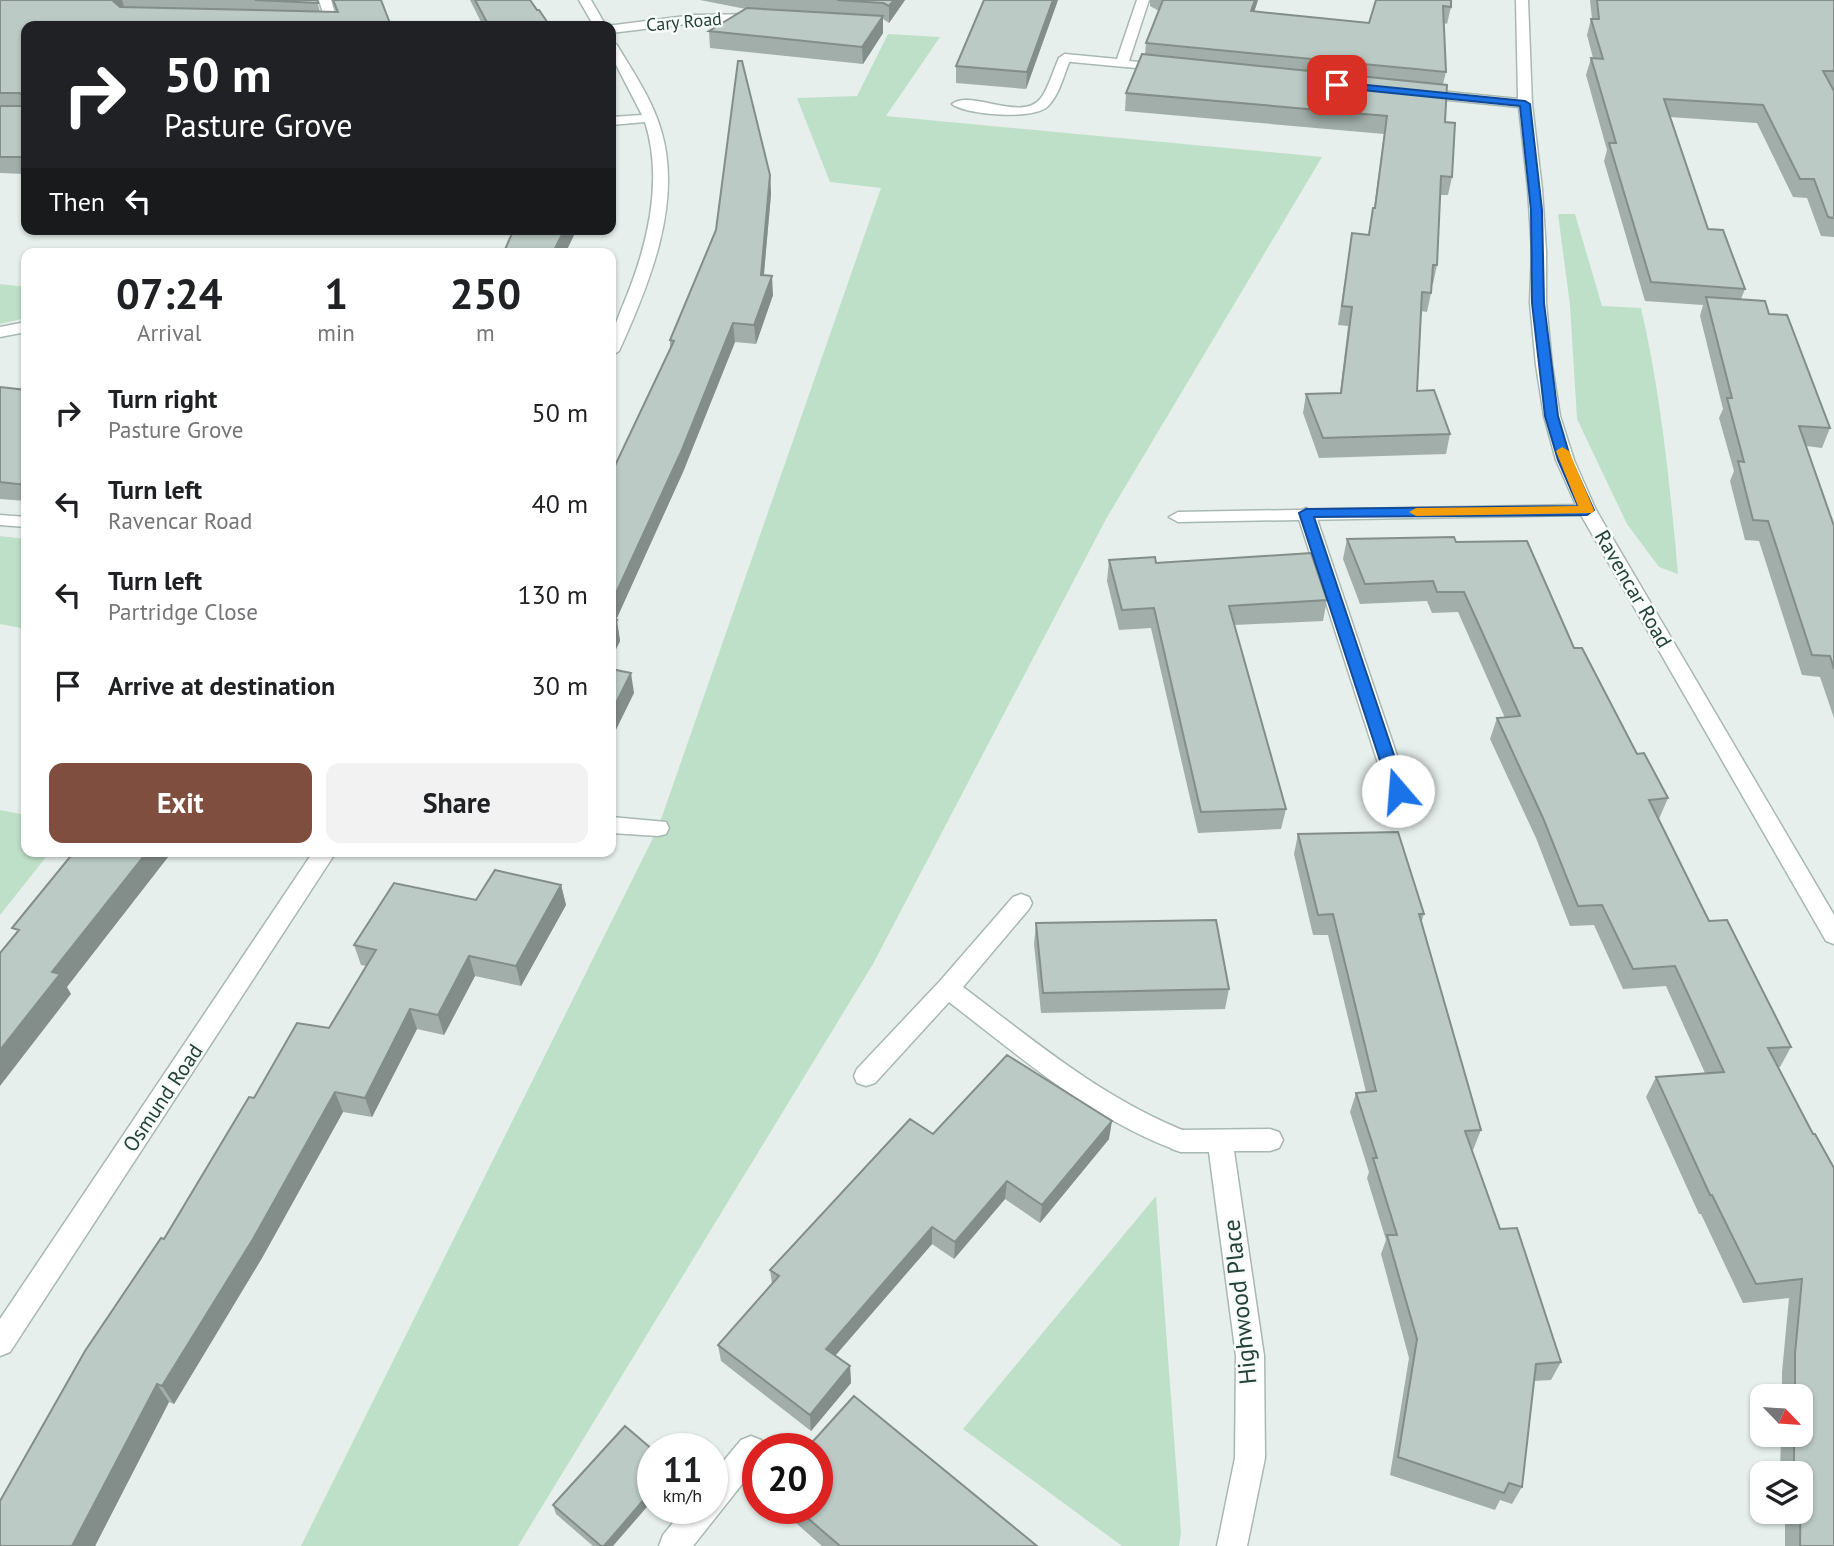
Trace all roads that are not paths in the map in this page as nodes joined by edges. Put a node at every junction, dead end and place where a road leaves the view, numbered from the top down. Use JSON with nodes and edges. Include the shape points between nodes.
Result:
{"nodes":[{"id":1,"x":325,"y":0,"type":"edge"},
{"id":2,"x":585,"y":0,"type":"edge"},
{"id":3,"x":1143,"y":0,"type":"edge"},
{"id":4,"x":1522,"y":0,"type":"edge"},
{"id":5,"x":772,"y":19,"type":"edge"},
{"id":6,"x":331,"y":21,"type":"edge"},
{"id":7,"x":597,"y":21,"type":"edge"},
{"id":8,"x":616,"y":28,"type":"edge"},
{"id":9,"x":616,"y":55,"type":"edge"},
{"id":10,"x":1122,"y":64,"type":"junction"},
{"id":11,"x":1177,"y":69,"type":"edge"},
{"id":12,"x":1400,"y":91,"type":"edge"},
{"id":13,"x":959,"y":104,"type":"dead end"},
{"id":14,"x":1525,"y":104,"type":"junction"},
{"id":15,"x":649,"y":118,"type":"junction"},
{"id":16,"x":616,"y":121,"type":"edge"},
{"id":17,"x":21,"y":328,"type":"edge"},
{"id":18,"x":0,"y":332,"type":"edge"},
{"id":19,"x":616,"y":341,"type":"edge"},
{"id":20,"x":1587,"y":510,"type":"junction"},
{"id":21,"x":1306,"y":513,"type":"junction"},
{"id":22,"x":1178,"y":517,"type":"dead end"},
{"id":23,"x":0,"y":520,"type":"edge"},
{"id":24,"x":21,"y":522,"type":"edge"},
{"id":25,"x":1398,"y":791,"type":"dead end"},
{"id":26,"x":616,"y":825,"type":"edge"},
{"id":27,"x":658,"y":828,"type":"dead end"},
{"id":28,"x":322,"y":857,"type":"edge"},
{"id":29,"x":1021,"y":903,"type":"dead end"},
{"id":30,"x":1834,"y":935,"type":"edge"},
{"id":31,"x":948,"y":988,"type":"junction"},
{"id":32,"x":866,"y":1076,"type":"dead end"},
{"id":33,"x":1220,"y":1140,"type":"junction"},
{"id":34,"x":1270,"y":1140,"type":"dead end"},
{"id":35,"x":0,"y":1343,"type":"edge"},
{"id":36,"x":742,"y":1461,"type":"edge"},
{"id":37,"x":728,"y":1479,"type":"edge"},
{"id":38,"x":692,"y":1524,"type":"edge"},
{"id":39,"x":674,"y":1546,"type":"edge"},
{"id":40,"x":1232,"y":1546,"type":"edge"}],
"edges":[{"from":1,"to":6,"type":"street"},
{"from":2,"to":7,"type":"street"},
{"from":3,"to":10,"type":"street"},
{"from":4,"to":14,"type":"street","name":"Ravencar Road"},
{"from":5,"to":8,"type":"street","name":"Cary Road","via":[[694,19]]},
{"from":9,"to":15,"type":"street"},
{"from":10,"to":11,"type":"street"},
{"from":10,"to":13,"type":"street","via":[[1065,58],[1037,109],[1023,112]]},
{"from":12,"to":14,"type":"street"},
{"from":14,"to":20,"type":"street","name":"Ravencar Road","via":[[1536,201],[1538,303],[1552,416]]},
{"from":15,"to":16,"type":"street"},
{"from":15,"to":19,"type":"street","via":[[658,146],[660,188],[653,233]]},
{"from":17,"to":18,"type":"street"},
{"from":20,"to":21,"type":"street"},
{"from":20,"to":30,"type":"street","name":"Ravencar Road"},
{"from":21,"to":22,"type":"street"},
{"from":21,"to":25,"type":"street"},
{"from":23,"to":24,"type":"street"},
{"from":26,"to":27,"type":"street"},
{"from":28,"to":35,"type":"street","name":"Osmund Road"},
{"from":29,"to":31,"type":"street"},
{"from":31,"to":32,"type":"street"},
{"from":31,"to":33,"type":"street","via":[[1105,1107],[1181,1141]]},
{"from":33,"to":34,"type":"street"},
{"from":33,"to":40,"type":"street","name":"Highwood Place","via":[[1250,1356],[1251,1458]]},
{"from":36,"to":37,"type":"street"},
{"from":38,"to":39,"type":"street"}]}
